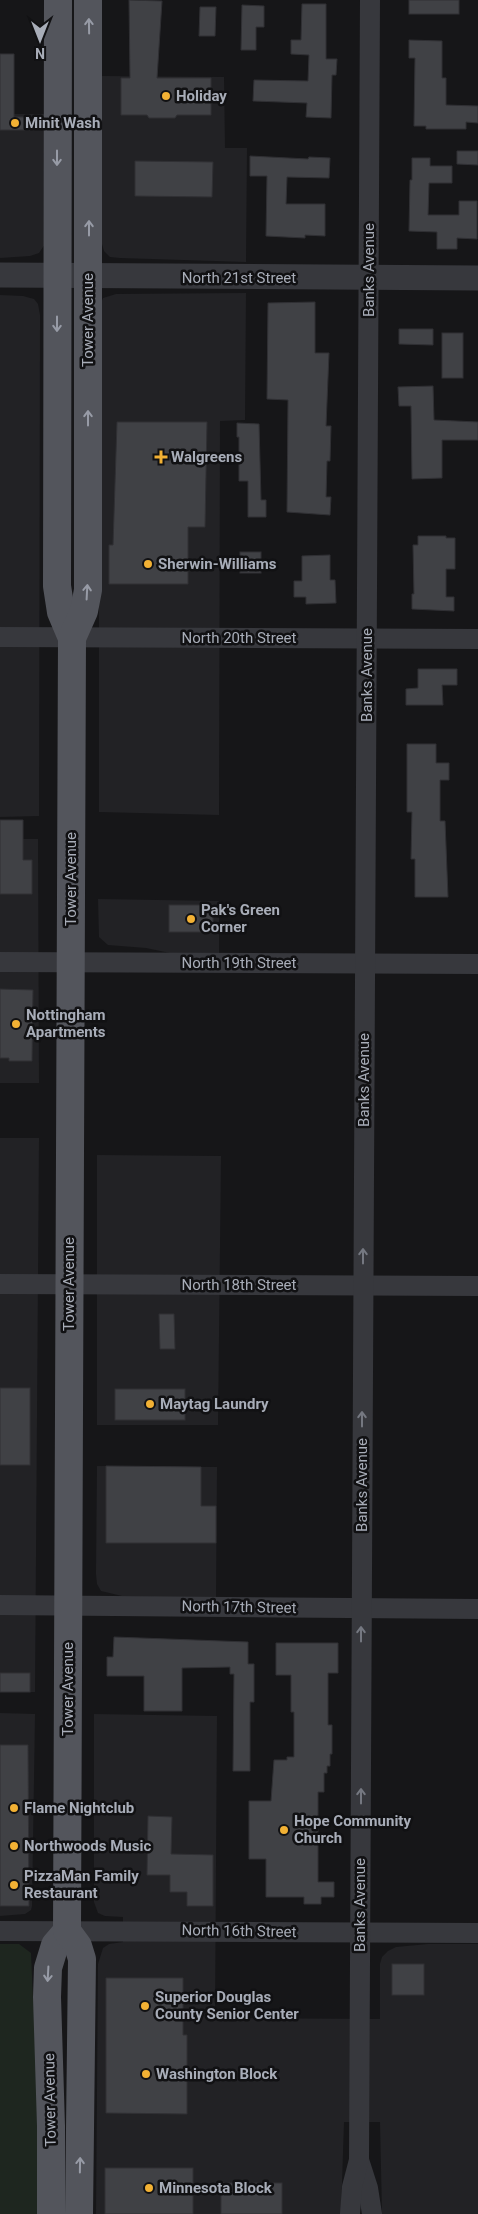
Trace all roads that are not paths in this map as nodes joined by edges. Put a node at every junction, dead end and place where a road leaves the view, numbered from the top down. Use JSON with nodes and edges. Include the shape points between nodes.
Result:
{"nodes":[{"id":1,"x":58,"y":0,"type":"edge"},
{"id":2,"x":88,"y":0,"type":"edge"},
{"id":3,"x":370,"y":0,"type":"edge"},
{"id":4,"x":0,"y":275,"type":"edge"},
{"id":5,"x":57,"y":276,"type":"junction"},
{"id":6,"x":88,"y":276,"type":"junction"},
{"id":7,"x":369,"y":278,"type":"junction"},
{"id":8,"x":478,"y":278,"type":"edge"},
{"id":9,"x":0,"y":637,"type":"edge"},
{"id":10,"x":72,"y":638,"type":"junction"},
{"id":11,"x":367,"y":639,"type":"junction"},
{"id":12,"x":478,"y":639,"type":"edge"},
{"id":13,"x":0,"y":962,"type":"edge"},
{"id":14,"x":70,"y":962,"type":"junction"},
{"id":15,"x":365,"y":963,"type":"junction"},
{"id":16,"x":478,"y":964,"type":"edge"},
{"id":17,"x":0,"y":1284,"type":"edge"},
{"id":18,"x":69,"y":1285,"type":"junction"},
{"id":19,"x":363,"y":1286,"type":"junction"},
{"id":20,"x":478,"y":1286,"type":"edge"},
{"id":21,"x":0,"y":1606,"type":"edge"},
{"id":22,"x":68,"y":1606,"type":"junction"},
{"id":23,"x":362,"y":1608,"type":"junction"},
{"id":24,"x":478,"y":1609,"type":"edge"},
{"id":25,"x":0,"y":1931,"type":"edge"},
{"id":26,"x":67,"y":1931,"type":"junction"},
{"id":27,"x":360,"y":1932,"type":"junction"},
{"id":28,"x":478,"y":1934,"type":"edge"},
{"id":29,"x":358,"y":2160,"type":"junction"},
{"id":30,"x":51,"y":2214,"type":"edge"},
{"id":31,"x":79,"y":2214,"type":"edge"},
{"id":32,"x":350,"y":2214,"type":"edge"},
{"id":33,"x":372,"y":2214,"type":"edge"}],
"edges":[{"from":1,"to":5,"type":"main road","name":"Tower Avenue","one_way":true},
{"from":6,"to":2,"type":"main road","name":"Tower Avenue","one_way":true},
{"from":3,"to":7,"type":"street","name":"Banks Avenue"},
{"from":4,"to":5,"type":"street","name":"North 21st Street"},
{"from":5,"to":6,"type":"street","name":"North 21st Street"},
{"from":5,"to":10,"type":"main road","name":"Tower Avenue","one_way":true,"via":[[57,586],[61,612]]},
{"from":6,"to":7,"type":"street","name":"North 21st Street"},
{"from":10,"to":6,"type":"main road","name":"Tower Avenue","one_way":true,"via":[[84,612],[88,590]]},
{"from":7,"to":8,"type":"street","name":"North 21st Street"},
{"from":7,"to":11,"type":"street","name":"Banks Avenue"},
{"from":9,"to":10,"type":"street","name":"North 20th Street"},
{"from":10,"to":11,"type":"street","name":"North 20th Street"},
{"from":10,"to":14,"type":"main road","name":"Tower Avenue"},
{"from":11,"to":12,"type":"street","name":"North 20th Street"},
{"from":11,"to":15,"type":"street","name":"Banks Avenue"},
{"from":13,"to":14,"type":"street","name":"North 19th Street"},
{"from":14,"to":15,"type":"street","name":"North 19th Street"},
{"from":14,"to":18,"type":"main road","name":"Tower Avenue"},
{"from":15,"to":16,"type":"street","name":"North 19th Street"},
{"from":19,"to":15,"type":"street","name":"Banks Avenue","one_way":true},
{"from":17,"to":18,"type":"street","name":"North 18th Street"},
{"from":18,"to":19,"type":"street","name":"North 18th Street"},
{"from":18,"to":22,"type":"main road","name":"Tower Avenue"},
{"from":19,"to":20,"type":"street","name":"North 18th Street"},
{"from":23,"to":19,"type":"street","name":"Banks Avenue","one_way":true},
{"from":21,"to":22,"type":"street","name":"North 17th Street"},
{"from":22,"to":23,"type":"street","name":"North 17th Street"},
{"from":22,"to":26,"type":"main road","name":"Tower Avenue"},
{"from":23,"to":24,"type":"street","name":"North 17th Street"},
{"from":27,"to":23,"type":"street","name":"Banks Avenue","one_way":true},
{"from":25,"to":26,"type":"street","name":"North 16th Street"},
{"from":26,"to":27,"type":"street","name":"North 16th Street"},
{"from":26,"to":30,"type":"main road","name":"Tower Avenue","one_way":true,"via":[[55,1945],[48,1968]]},
{"from":31,"to":26,"type":"main road","name":"Tower Avenue","one_way":true,"via":[[82,1959],[78,1946]]},
{"from":27,"to":28,"type":"street","name":"North 16th Street"},
{"from":27,"to":29,"type":"street","name":"Banks Avenue"},
{"from":29,"to":32,"type":"street","name":"Banks Avenue"},
{"from":29,"to":33,"type":"street","name":"Banks Avenue","via":[[368,2188]]}]}
